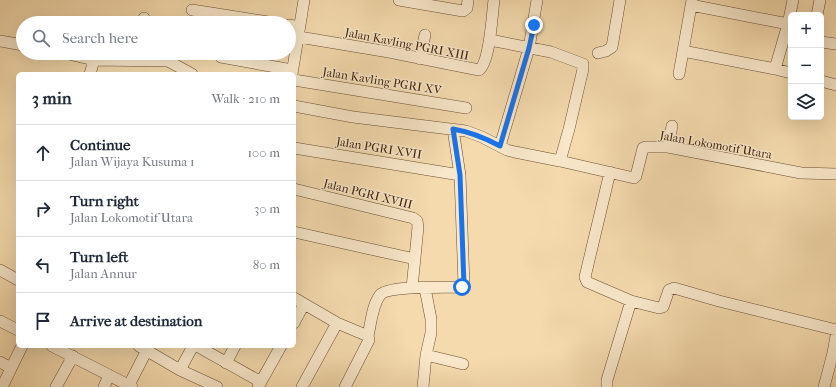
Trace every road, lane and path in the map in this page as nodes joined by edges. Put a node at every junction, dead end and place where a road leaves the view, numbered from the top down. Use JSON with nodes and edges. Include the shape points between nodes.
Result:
{"nodes":[{"id":1,"x":304,"y":0,"type":"edge"},
{"id":2,"x":399,"y":0,"type":"edge"},
{"id":3,"x":468,"y":0,"type":"edge"},
{"id":4,"x":494,"y":0,"type":"edge"},
{"id":5,"x":537,"y":0,"type":"edge"},
{"id":6,"x":620,"y":0,"type":"edge"},
{"id":7,"x":793,"y":0,"type":"edge"},
{"id":8,"x":820,"y":0,"type":"edge"},
{"id":9,"x":692,"y":3,"type":"edge"},
{"id":10,"x":192,"y":10,"type":"dead end"},
{"id":11,"x":790,"y":12,"type":"edge"},
{"id":12,"x":818,"y":12,"type":"edge"},
{"id":13,"x":230,"y":16,"type":"edge"},
{"id":14,"x":788,"y":24,"type":"joint"},
{"id":15,"x":296,"y":30,"type":"edge"},
{"id":16,"x":425,"y":35,"type":"dead end"},
{"id":17,"x":490,"y":40,"type":"junction"},
{"id":18,"x":0,"y":41,"type":"edge"},
{"id":19,"x":824,"y":42,"type":"edge"},
{"id":20,"x":16,"y":44,"type":"edge"},
{"id":21,"x":836,"y":44,"type":"edge"},
{"id":22,"x":529,"y":48,"type":"junction"},
{"id":23,"x":683,"y":51,"type":"junction"},
{"id":24,"x":598,"y":53,"type":"dead end"},
{"id":25,"x":420,"y":58,"type":"junction"},
{"id":26,"x":94,"y":60,"type":"edge"},
{"id":27,"x":160,"y":60,"type":"edge"},
{"id":28,"x":233,"y":60,"type":"edge"},
{"id":29,"x":294,"y":60,"type":"edge"},
{"id":30,"x":776,"y":69,"type":"junction"},
{"id":31,"x":91,"y":72,"type":"edge"},
{"id":32,"x":187,"y":72,"type":"edge"},
{"id":33,"x":281,"y":72,"type":"edge"},
{"id":34,"x":293,"y":72,"type":"edge"},
{"id":35,"x":788,"y":72,"type":"edge"},
{"id":36,"x":679,"y":74,"type":"dead end"},
{"id":37,"x":296,"y":76,"type":"edge"},
{"id":38,"x":824,"y":82,"type":"edge"},
{"id":39,"x":836,"y":85,"type":"edge"},
{"id":40,"x":296,"y":106,"type":"edge"},
{"id":41,"x":466,"y":108,"type":"dead end"},
{"id":42,"x":672,"y":126,"type":"dead end"},
{"id":43,"x":453,"y":129,"type":"junction"},
{"id":44,"x":500,"y":146,"type":"junction"},
{"id":45,"x":668,"y":147,"type":"junction"},
{"id":46,"x":296,"y":148,"type":"edge"},
{"id":47,"x":560,"y":160,"type":"junction"},
{"id":48,"x":610,"y":172,"type":"junction"},
{"id":49,"x":836,"y":174,"type":"edge"},
{"id":50,"x":460,"y":175,"type":"junction"},
{"id":51,"x":296,"y":190,"type":"edge"},
{"id":52,"x":296,"y":232,"type":"edge"},
{"id":53,"x":415,"y":259,"type":"junction"},
{"id":54,"x":0,"y":270,"type":"edge"},
{"id":55,"x":16,"y":279,"type":"edge"},
{"id":56,"x":412,"y":288,"type":"junction"},
{"id":57,"x":425,"y":288,"type":"junction"},
{"id":58,"x":296,"y":299,"type":"edge"},
{"id":59,"x":631,"y":301,"type":"junction"},
{"id":60,"x":304,"y":304,"type":"junction"},
{"id":61,"x":296,"y":319,"type":"edge"},
{"id":62,"x":0,"y":321,"type":"edge"},
{"id":63,"x":337,"y":323,"type":"junction"},
{"id":64,"x":16,"y":329,"type":"edge"},
{"id":65,"x":836,"y":330,"type":"edge"},
{"id":66,"x":368,"y":336,"type":"junction"},
{"id":67,"x":836,"y":336,"type":"edge"},
{"id":68,"x":21,"y":348,"type":"edge"},
{"id":69,"x":56,"y":348,"type":"edge"},
{"id":70,"x":145,"y":348,"type":"edge"},
{"id":71,"x":147,"y":348,"type":"edge"},
{"id":72,"x":192,"y":348,"type":"edge"},
{"id":73,"x":200,"y":348,"type":"edge"},
{"id":74,"x":234,"y":348,"type":"edge"},
{"id":75,"x":280,"y":348,"type":"edge"},
{"id":76,"x":834,"y":354,"type":"edge"},
{"id":77,"x":426,"y":355,"type":"junction"},
{"id":78,"x":73,"y":356,"type":"junction"},
{"id":79,"x":0,"y":362,"type":"edge"},
{"id":80,"x":226,"y":363,"type":"junction"},
{"id":81,"x":463,"y":364,"type":"dead end"},
{"id":82,"x":11,"y":368,"type":"junction"},
{"id":83,"x":180,"y":370,"type":"junction"},
{"id":84,"x":109,"y":375,"type":"junction"},
{"id":85,"x":260,"y":384,"type":"edge"},
{"id":86,"x":130,"y":386,"type":"edge"},
{"id":87,"x":2,"y":387,"type":"edge"},
{"id":88,"x":56,"y":387,"type":"edge"},
{"id":89,"x":104,"y":387,"type":"edge"},
{"id":90,"x":217,"y":387,"type":"edge"},
{"id":91,"x":302,"y":387,"type":"edge"},
{"id":92,"x":344,"y":387,"type":"edge"},
{"id":93,"x":422,"y":387,"type":"edge"},
{"id":94,"x":607,"y":387,"type":"edge"},
{"id":95,"x":824,"y":387,"type":"edge"}],
"edges":[{"from":1,"to":15,"type":"street"},
{"from":2,"to":3,"type":"street","via":[[463,11],[467,8]]},
{"from":4,"to":17,"type":"street"},
{"from":5,"to":22,"type":"street"},
{"from":6,"to":24,"type":"street","via":[[612,47]]},
{"from":7,"to":11,"type":"street"},
{"from":8,"to":12,"type":"street"},
{"from":9,"to":14,"type":"street"},
{"from":9,"to":23,"type":"street"},
{"from":10,"to":13,"type":"street"},
{"from":14,"to":30,"type":"street"},
{"from":15,"to":25,"type":"street","name":"Jalan Kavling PGRI XIII"},
{"from":16,"to":25,"type":"street"},
{"from":17,"to":22,"type":"street"},
{"from":17,"to":25,"type":"street","name":"Jalan Kavling PGRI XIII","via":[[484,63],[479,70]]},
{"from":18,"to":20,"type":"street"},
{"from":19,"to":21,"type":"street"},
{"from":22,"to":44,"type":"street"},
{"from":22,"to":47,"type":"street","via":[[551,52],[583,64]]},
{"from":23,"to":30,"type":"street"},
{"from":23,"to":36,"type":"street"},
{"from":26,"to":31,"type":"street"},
{"from":27,"to":32,"type":"street","via":[[168,61]]},
{"from":28,"to":33,"type":"street","name":"Jalan Kavling PGRI XV"},
{"from":29,"to":34,"type":"street"},
{"from":30,"to":35,"type":"street"},
{"from":37,"to":41,"type":"street","name":"Jalan Kavling PGRI XV"},
{"from":38,"to":39,"type":"street"},
{"from":40,"to":43,"type":"street","name":"Jalan Lokomotif Utara","via":[[353,117]]},
{"from":42,"to":45,"type":"street"},
{"from":43,"to":44,"type":"street","name":"Jalan Lokomotif Utara","via":[[466,131]]},
{"from":43,"to":50,"type":"street"},
{"from":44,"to":47,"type":"street","name":"Jalan Lokomotif Utara","via":[[515,152]]},
{"from":45,"to":48,"type":"street","name":"Jalan Lokomotif Utara","via":[[643,148],[635,177]]},
{"from":45,"to":49,"type":"street","name":"Jalan Lokomotif Utara","via":[[801,173]]},
{"from":46,"to":50,"type":"street","name":"Jalan PGRI XVII"},
{"from":47,"to":48,"type":"street","name":"Jalan Lokomotif Utara"},
{"from":48,"to":59,"type":"street","via":[[586,280]]},
{"from":50,"to":57,"type":"street","via":[[464,285]]},
{"from":51,"to":53,"type":"street","name":"Jalan PGRI XVIII","via":[[417,220]]},
{"from":52,"to":53,"type":"street"},
{"from":53,"to":56,"type":"street","name":"Jalan PGRI XVIII"},
{"from":54,"to":55,"type":"street"},
{"from":56,"to":57,"type":"street"},
{"from":56,"to":66,"type":"street","via":[[388,290],[381,294],[375,304]]},
{"from":57,"to":77,"type":"street","via":[[431,319]]},
{"from":58,"to":60,"type":"street"},
{"from":59,"to":65,"type":"street","via":[[661,308],[669,290],[674,288]]},
{"from":59,"to":94,"type":"street"},
{"from":60,"to":61,"type":"street"},
{"from":60,"to":63,"type":"street"},
{"from":62,"to":64,"type":"street"},
{"from":63,"to":66,"type":"street"},
{"from":63,"to":91,"type":"street"},
{"from":66,"to":92,"type":"street","via":[[369,340]]},
{"from":67,"to":76,"type":"street"},
{"from":68,"to":82,"type":"street"},
{"from":69,"to":78,"type":"street"},
{"from":70,"to":86,"type":"street"},
{"from":71,"to":83,"type":"street"},
{"from":72,"to":83,"type":"street"},
{"from":73,"to":80,"type":"street"},
{"from":74,"to":80,"type":"street"},
{"from":75,"to":85,"type":"street"},
{"from":76,"to":95,"type":"street"},
{"from":77,"to":81,"type":"street"},
{"from":77,"to":93,"type":"street"},
{"from":78,"to":84,"type":"street"},
{"from":78,"to":88,"type":"street"},
{"from":79,"to":82,"type":"street"},
{"from":80,"to":85,"type":"street"},
{"from":82,"to":87,"type":"street"},
{"from":83,"to":90,"type":"street"},
{"from":84,"to":86,"type":"street"},
{"from":84,"to":89,"type":"street"}]}
